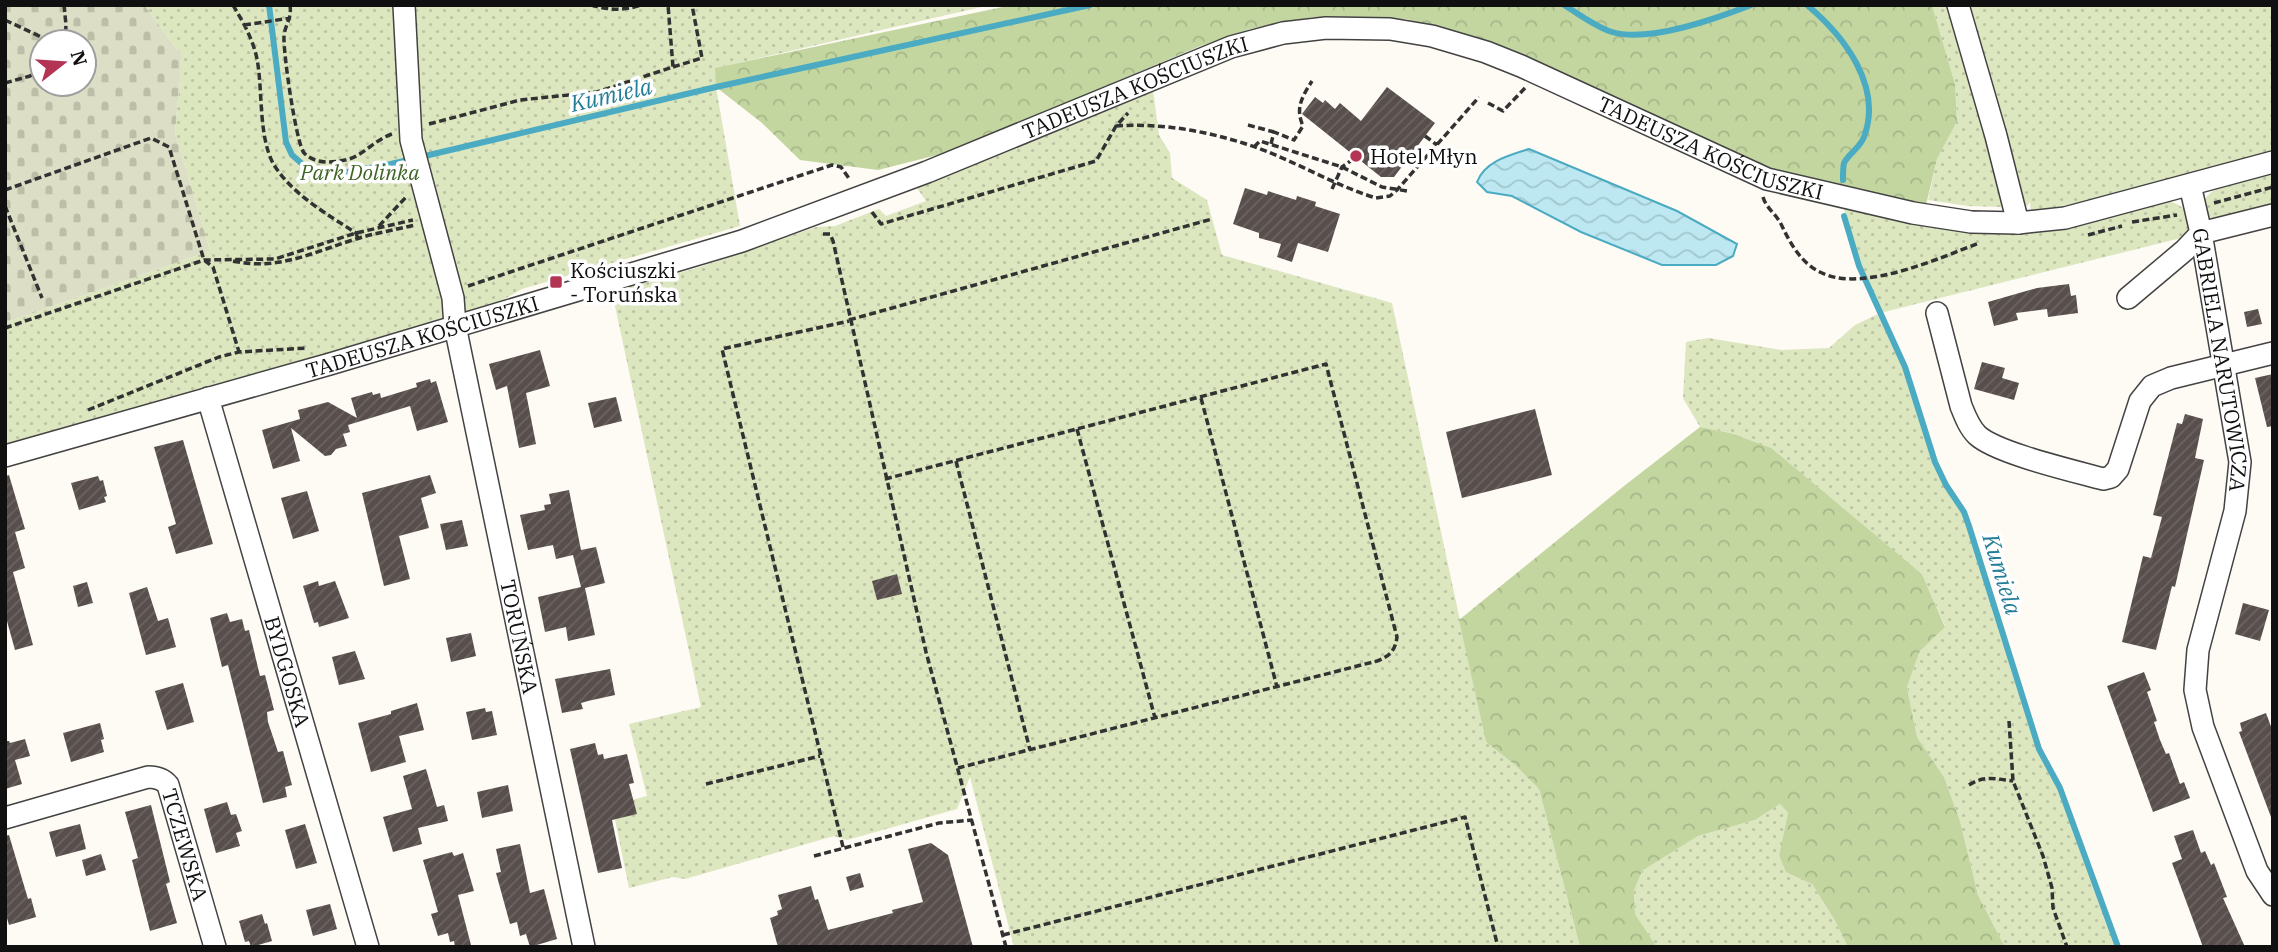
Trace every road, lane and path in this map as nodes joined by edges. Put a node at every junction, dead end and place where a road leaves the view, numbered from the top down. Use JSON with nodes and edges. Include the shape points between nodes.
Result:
{"nodes":[{"id":1,"x":64,"y":5,"type":"edge"},
{"id":2,"x":233,"y":5,"type":"edge"},
{"id":3,"x":290,"y":5,"type":"edge"},
{"id":4,"x":404,"y":5,"type":"edge"},
{"id":5,"x":591,"y":5,"type":"edge"},
{"id":6,"x":640,"y":5,"type":"edge"},
{"id":7,"x":668,"y":5,"type":"edge"},
{"id":8,"x":692,"y":5,"type":"edge"},
{"id":9,"x":1958,"y":5,"type":"edge"},
{"id":10,"x":292,"y":18,"type":"junction"},
{"id":11,"x":5,"y":20,"type":"edge"},
{"id":12,"x":244,"y":25,"type":"junction"},
{"id":13,"x":66,"y":28,"type":"edge"},
{"id":14,"x":28,"y":31,"type":"edge"},
{"id":15,"x":673,"y":67,"type":"junction"},
{"id":16,"x":28,"y":77,"type":"edge"},
{"id":17,"x":1312,"y":81,"type":"dead end"},
{"id":18,"x":5,"y":83,"type":"edge"},
{"id":19,"x":1518,"y":83,"type":"dead end"},
{"id":20,"x":1479,"y":97,"type":"dead end"},
{"id":21,"x":1488,"y":103,"type":"dead end"},
{"id":22,"x":1129,"y":110,"type":"dead end"},
{"id":23,"x":1248,"y":125,"type":"dead end"},
{"id":24,"x":1116,"y":126,"type":"junction"},
{"id":25,"x":1274,"y":132,"type":"junction"},
{"id":26,"x":410,"y":134,"type":"junction"},
{"id":27,"x":1425,"y":136,"type":"dead end"},
{"id":28,"x":1271,"y":144,"type":"junction"},
{"id":29,"x":1437,"y":145,"type":"junction"},
{"id":30,"x":1254,"y":147,"type":"junction"},
{"id":31,"x":1352,"y":160,"type":"dead end"},
{"id":32,"x":2273,"y":162,"type":"edge"},
{"id":33,"x":1342,"y":167,"type":"junction"},
{"id":34,"x":420,"y":177,"type":"junction"},
{"id":35,"x":1335,"y":182,"type":"junction"},
{"id":36,"x":2190,"y":185,"type":"junction"},
{"id":37,"x":853,"y":189,"type":"junction"},
{"id":38,"x":5,"y":190,"type":"edge"},
{"id":39,"x":1332,"y":190,"type":"dead end"},
{"id":40,"x":1397,"y":190,"type":"junction"},
{"id":41,"x":1407,"y":191,"type":"dead end"},
{"id":42,"x":1762,"y":192,"type":"dead end"},
{"id":43,"x":5,"y":206,"type":"edge"},
{"id":44,"x":2273,"y":215,"type":"edge"},
{"id":45,"x":431,"y":219,"type":"junction"},
{"id":46,"x":1212,"y":219,"type":"dead end"},
{"id":47,"x":2018,"y":223,"type":"junction"},
{"id":48,"x":377,"y":228,"type":"junction"},
{"id":49,"x":2201,"y":233,"type":"junction"},
{"id":50,"x":815,"y":235,"type":"dead end"},
{"id":51,"x":357,"y":236,"type":"junction"},
{"id":52,"x":1984,"y":242,"type":"dead end"},
{"id":53,"x":204,"y":260,"type":"junction"},
{"id":54,"x":41,"y":298,"type":"dead end"},
{"id":55,"x":453,"y":298,"type":"junction"},
{"id":56,"x":2128,"y":298,"type":"dead end"},
{"id":57,"x":1937,"y":313,"type":"dead end"},
{"id":58,"x":849,"y":320,"type":"junction"},
{"id":59,"x":455,"y":326,"type":"junction"},
{"id":60,"x":5,"y":328,"type":"edge"},
{"id":61,"x":307,"y":348,"type":"dead end"},
{"id":62,"x":239,"y":352,"type":"junction"},
{"id":63,"x":2273,"y":353,"type":"edge"},
{"id":64,"x":2224,"y":366,"type":"junction"},
{"id":65,"x":1201,"y":397,"type":"junction"},
{"id":66,"x":208,"y":398,"type":"junction"},
{"id":67,"x":84,"y":411,"type":"dead end"},
{"id":68,"x":1077,"y":428,"type":"junction"},
{"id":69,"x":5,"y":456,"type":"edge"},
{"id":70,"x":956,"y":461,"type":"junction"},
{"id":71,"x":885,"y":479,"type":"junction"},
{"id":72,"x":1277,"y":687,"type":"junction"},
{"id":73,"x":1155,"y":718,"type":"junction"},
{"id":74,"x":2009,"y":722,"type":"dead end"},
{"id":75,"x":1030,"y":750,"type":"junction"},
{"id":76,"x":820,"y":756,"type":"junction"},
{"id":77,"x":958,"y":768,"type":"junction"},
{"id":78,"x":2013,"y":781,"type":"junction"},
{"id":79,"x":706,"y":784,"type":"dead end"},
{"id":80,"x":1969,"y":785,"type":"dead end"},
{"id":81,"x":5,"y":818,"type":"edge"},
{"id":82,"x":973,"y":820,"type":"junction"},
{"id":83,"x":843,"y":847,"type":"junction"},
{"id":84,"x":814,"y":856,"type":"dead end"},
{"id":85,"x":2273,"y":895,"type":"edge"},
{"id":86,"x":1003,"y":935,"type":"junction"},
{"id":87,"x":215,"y":947,"type":"edge"},
{"id":88,"x":368,"y":947,"type":"edge"},
{"id":89,"x":584,"y":947,"type":"edge"},
{"id":90,"x":1006,"y":947,"type":"edge"},
{"id":91,"x":1498,"y":947,"type":"edge"},
{"id":92,"x":2067,"y":947,"type":"edge"}],
"edges":[{"from":1,"to":13,"type":"path"},
{"from":2,"to":12,"type":"path"},
{"from":3,"to":10,"type":"path"},
{"from":4,"to":26,"type":"street","name":"TORUŃSKA"},
{"from":5,"to":6,"type":"path","via":[[610,10]]},
{"from":7,"to":15,"type":"path"},
{"from":8,"to":15,"type":"path","via":[[702,58]]},
{"from":9,"to":47,"type":"street"},
{"from":10,"to":12,"type":"path"},
{"from":10,"to":26,"type":"path","via":[[284,35],[295,124],[300,147],[310,158],[325,163],[355,158],[379,139]]},
{"from":11,"to":14,"type":"path"},
{"from":12,"to":51,"type":"path","via":[[257,59],[265,131],[274,164],[306,199]]},
{"from":15,"to":26,"type":"path","via":[[597,92],[520,100]]},
{"from":16,"to":18,"type":"path"},
{"from":17,"to":25,"type":"path","via":[[1302,97],[1298,112],[1303,126],[1294,140]]},
{"from":19,"to":21,"type":"path","via":[[1526,87],[1503,111]]},
{"from":20,"to":29,"type":"path"},
{"from":22,"to":24,"type":"path"},
{"from":23,"to":25,"type":"path"},
{"from":24,"to":30,"type":"path","via":[[1180,128]]},
{"from":24,"to":37,"type":"path","via":[[1096,161],[881,224]]},
{"from":25,"to":28,"type":"path"},
{"from":26,"to":34,"type":"street","name":"TORUŃSKA"},
{"from":27,"to":29,"type":"path"},
{"from":28,"to":30,"type":"path","via":[[1260,141]]},
{"from":28,"to":33,"type":"path"},
{"from":29,"to":40,"type":"path"},
{"from":30,"to":35,"type":"path"},
{"from":31,"to":33,"type":"path"},
{"from":32,"to":36,"type":"street","name":"TADEUSZA KOŚCIUSZKI"},
{"from":33,"to":35,"type":"path"},
{"from":33,"to":40,"type":"path"},
{"from":34,"to":45,"type":"street","name":"TORUŃSKA"},
{"from":34,"to":48,"type":"path"},
{"from":35,"to":39,"type":"path"},
{"from":35,"to":40,"type":"path","via":[[1376,198]]},
{"from":36,"to":47,"type":"street","name":"TADEUSZA KOŚCIUSZKI","via":[[2065,218]]},
{"from":36,"to":49,"type":"street","name":"GABRIELA NARUTOWICZA"},
{"from":37,"to":47,"type":"street","name":"TADEUSZA KOŚCIUSZKI","via":[[1231,47],[1283,33],[1347,28],[1413,32],[1486,52],[1767,179],[1948,219]]},
{"from":37,"to":55,"type":"path","via":[[841,167],[832,165],[481,281]]},
{"from":37,"to":59,"type":"street","name":"TADEUSZA KOŚCIUSZKI","via":[[686,259]]},
{"from":38,"to":53,"type":"path","via":[[151,138],[169,147]]},
{"from":40,"to":41,"type":"path"},
{"from":42,"to":52,"type":"path","via":[[1798,254],[1825,275],[1846,279],[1908,270]]},
{"from":43,"to":54,"type":"path"},
{"from":44,"to":49,"type":"street"},
{"from":45,"to":48,"type":"path"},
{"from":45,"to":51,"type":"path"},
{"from":45,"to":55,"type":"street","name":"TORUŃSKA"},
{"from":46,"to":58,"type":"path"},
{"from":48,"to":51,"type":"path"},
{"from":49,"to":56,"type":"street"},
{"from":49,"to":64,"type":"street","name":"GABRIELA NARUTOWICZA"},
{"from":50,"to":58,"type":"path","via":[[830,234]]},
{"from":51,"to":53,"type":"path","via":[[275,259]]},
{"from":53,"to":60,"type":"path"},
{"from":53,"to":62,"type":"path","via":[[213,267]]},
{"from":55,"to":59,"type":"street","name":"TORUŃSKA"},
{"from":57,"to":64,"type":"street","via":[[1961,405],[1975,433],[2010,451],[2103,479],[2118,469],[2140,401],[2152,386]]},
{"from":58,"to":71,"type":"path"},
{"from":58,"to":76,"type":"path","via":[[722,349]]},
{"from":59,"to":66,"type":"street","name":"TADEUSZA KOŚCIUSZKI"},
{"from":59,"to":89,"type":"street","name":"TORUŃSKA"},
{"from":61,"to":62,"type":"path"},
{"from":62,"to":67,"type":"path"},
{"from":63,"to":64,"type":"street"},
{"from":64,"to":85,"type":"street","name":"GABRIELA NARUTOWICZA","via":[[2239,480],[2235,511],[2197,650],[2195,690],[2203,727],[2257,871]]},
{"from":65,"to":68,"type":"path"},
{"from":65,"to":72,"type":"path"},
{"from":65,"to":72,"type":"path","via":[[1326,364],[1396,648],[1388,657]]},
{"from":66,"to":69,"type":"street","name":"TADEUSZA KOŚCIUSZKI"},
{"from":66,"to":88,"type":"street","name":"BYDGOSKA"},
{"from":68,"to":70,"type":"path"},
{"from":68,"to":73,"type":"path"},
{"from":70,"to":71,"type":"path"},
{"from":70,"to":75,"type":"path"},
{"from":71,"to":77,"type":"path"},
{"from":72,"to":73,"type":"path"},
{"from":73,"to":75,"type":"path"},
{"from":74,"to":78,"type":"path"},
{"from":75,"to":77,"type":"path"},
{"from":76,"to":79,"type":"path"},
{"from":76,"to":83,"type":"path"},
{"from":77,"to":82,"type":"path"},
{"from":78,"to":80,"type":"path","via":[[1988,778]]},
{"from":78,"to":92,"type":"path","via":[[2043,856],[2053,908]]},
{"from":81,"to":87,"type":"street","name":"TCZEWSKA","via":[[148,777],[165,782]]},
{"from":82,"to":83,"type":"path","via":[[939,823]]},
{"from":82,"to":86,"type":"path"},
{"from":83,"to":84,"type":"path"},
{"from":86,"to":90,"type":"path"},
{"from":86,"to":91,"type":"path","via":[[1465,817]]}]}
